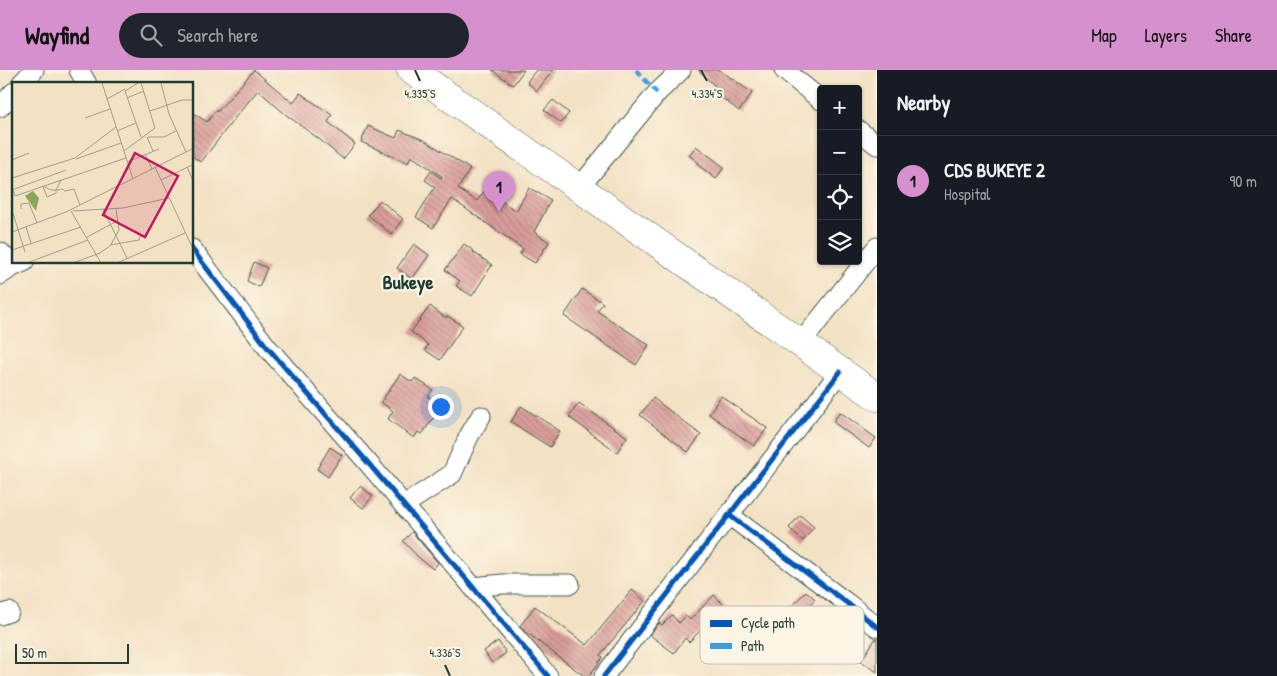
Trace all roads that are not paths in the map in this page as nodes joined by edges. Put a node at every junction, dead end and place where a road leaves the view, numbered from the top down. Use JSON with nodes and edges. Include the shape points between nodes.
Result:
{"nodes":[{"id":1,"x":34,"y":70,"type":"edge"},
{"id":2,"x":78,"y":70,"type":"edge"},
{"id":3,"x":411,"y":70,"type":"edge"},
{"id":4,"x":681,"y":70,"type":"edge"},
{"id":5,"x":784,"y":70,"type":"edge"},
{"id":6,"x":23,"y":82,"type":"edge"},
{"id":7,"x":86,"y":82,"type":"edge"},
{"id":8,"x":12,"y":94,"type":"edge"},
{"id":9,"x":817,"y":97,"type":"edge"},
{"id":10,"x":0,"y":107,"type":"edge"},
{"id":11,"x":862,"y":133,"type":"edge"},
{"id":12,"x":877,"y":145,"type":"edge"},
{"id":13,"x":579,"y":188,"type":"junction"},
{"id":14,"x":877,"y":247,"type":"edge"},
{"id":15,"x":0,"y":252,"type":"edge"},
{"id":16,"x":194,"y":252,"type":"edge"},
{"id":17,"x":13,"y":268,"type":"edge"},
{"id":18,"x":800,"y":344,"type":"junction"},
{"id":19,"x":840,"y":372,"type":"junction"},
{"id":20,"x":877,"y":398,"type":"edge"},
{"id":21,"x":481,"y":416,"type":"dead end"},
{"id":22,"x":404,"y":506,"type":"junction"},
{"id":23,"x":729,"y":515,"type":"junction"},
{"id":24,"x":570,"y":584,"type":"dead end"},
{"id":25,"x":473,"y":587,"type":"junction"},
{"id":26,"x":851,"y":606,"type":"edge"},
{"id":27,"x":864,"y":617,"type":"edge"},
{"id":28,"x":877,"y":627,"type":"edge"},
{"id":29,"x":548,"y":676,"type":"edge"},
{"id":30,"x":604,"y":676,"type":"edge"}],
"edges":[{"from":1,"to":6,"type":"street"},
{"from":2,"to":7,"type":"street"},
{"from":3,"to":13,"type":"highway"},
{"from":4,"to":13,"type":"street","via":[[657,93]]},
{"from":5,"to":9,"type":"street"},
{"from":8,"to":10,"type":"street"},
{"from":11,"to":12,"type":"street"},
{"from":13,"to":18,"type":"highway"},
{"from":14,"to":18,"type":"street"},
{"from":15,"to":17,"type":"street"},
{"from":16,"to":22,"type":"street","via":[[267,347]]},
{"from":18,"to":19,"type":"highway"},
{"from":19,"to":20,"type":"highway"},
{"from":19,"to":23,"type":"street"},
{"from":21,"to":22,"type":"street","via":[[452,474]]},
{"from":22,"to":25,"type":"street"},
{"from":23,"to":26,"type":"street"},
{"from":23,"to":30,"type":"street"},
{"from":24,"to":25,"type":"street"},
{"from":25,"to":29,"type":"street"},
{"from":27,"to":28,"type":"street"}]}
